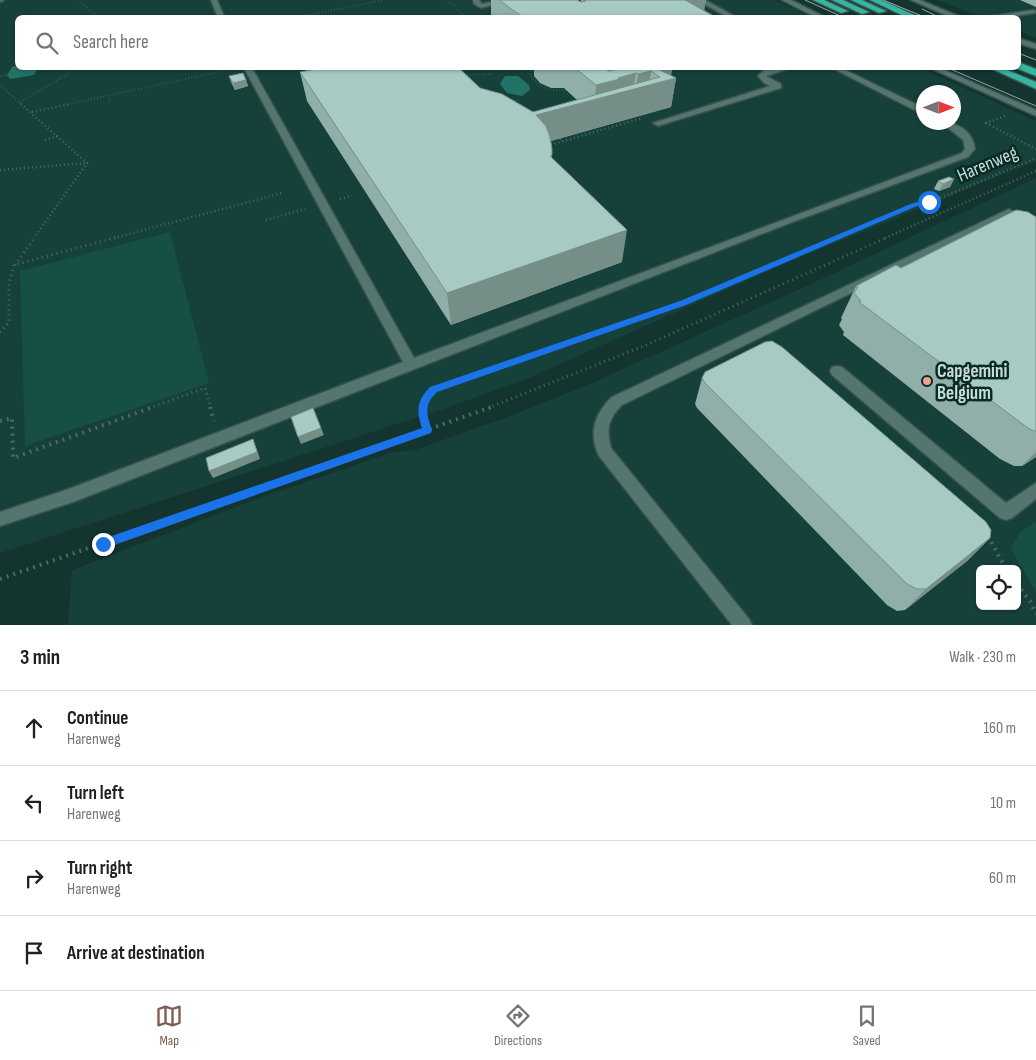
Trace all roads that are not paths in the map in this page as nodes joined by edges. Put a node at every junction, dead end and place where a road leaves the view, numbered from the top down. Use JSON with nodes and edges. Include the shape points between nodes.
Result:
{"nodes":[{"id":1,"x":214,"y":0,"type":"edge"},
{"id":2,"x":476,"y":0,"type":"edge"},
{"id":3,"x":508,"y":0,"type":"edge"},
{"id":4,"x":700,"y":0,"type":"edge"},
{"id":5,"x":785,"y":0,"type":"edge"},
{"id":6,"x":817,"y":0,"type":"edge"},
{"id":7,"x":836,"y":0,"type":"edge"},
{"id":8,"x":855,"y":0,"type":"edge"},
{"id":9,"x":874,"y":0,"type":"edge"},
{"id":10,"x":914,"y":0,"type":"edge"},
{"id":11,"x":1033,"y":12,"type":"dead end"},
{"id":12,"x":221,"y":15,"type":"edge"},
{"id":13,"x":729,"y":15,"type":"edge"},
{"id":14,"x":818,"y":15,"type":"edge"},
{"id":15,"x":851,"y":15,"type":"edge"},
{"id":16,"x":870,"y":15,"type":"edge"},
{"id":17,"x":891,"y":15,"type":"edge"},
{"id":18,"x":910,"y":15,"type":"edge"},
{"id":19,"x":952,"y":15,"type":"edge"},
{"id":20,"x":1007,"y":15,"type":"edge"},
{"id":21,"x":1021,"y":41,"type":"edge"},
{"id":22,"x":1036,"y":47,"type":"edge"},
{"id":23,"x":1021,"y":66,"type":"edge"},
{"id":24,"x":249,"y":70,"type":"edge"},
{"id":25,"x":770,"y":70,"type":"edge"},
{"id":26,"x":840,"y":70,"type":"edge"},
{"id":27,"x":938,"y":70,"type":"edge"},
{"id":28,"x":999,"y":70,"type":"edge"},
{"id":29,"x":1036,"y":73,"type":"edge"},
{"id":30,"x":1036,"y":86,"type":"edge"},
{"id":31,"x":916,"y":108,"type":"edge"},
{"id":32,"x":1036,"y":114,"type":"edge"},
{"id":33,"x":658,"y":123,"type":"dead end"},
{"id":34,"x":957,"y":130,"type":"edge"},
{"id":35,"x":1009,"y":212,"type":"edge"},
{"id":36,"x":411,"y":366,"type":"junction"},
{"id":37,"x":837,"y":371,"type":"dead end"},
{"id":38,"x":1036,"y":490,"type":"edge"},
{"id":39,"x":0,"y":519,"type":"edge"},
{"id":40,"x":743,"y":625,"type":"edge"}],
"edges":[{"from":1,"to":12,"type":"street"},
{"from":2,"to":3,"type":"street","via":[[480,6]]},
{"from":4,"to":13,"type":"street"},
{"from":5,"to":14,"type":"street"},
{"from":6,"to":15,"type":"highway"},
{"from":7,"to":16,"type":"highway"},
{"from":8,"to":17,"type":"highway"},
{"from":9,"to":18,"type":"highway"},
{"from":10,"to":19,"type":"street"},
{"from":11,"to":20,"type":"street"},
{"from":21,"to":22,"type":"street"},
{"from":23,"to":29,"type":"highway"},
{"from":24,"to":36,"type":"street"},
{"from":25,"to":33,"type":"street","via":[[762,76],[778,86]]},
{"from":26,"to":31,"type":"street"},
{"from":27,"to":32,"type":"street"},
{"from":28,"to":30,"type":"highway"},
{"from":34,"to":36,"type":"street","via":[[969,141],[970,148],[965,154]]},
{"from":35,"to":40,"type":"street","via":[[617,401],[605,412],[601,423],[604,451]]},
{"from":36,"to":39,"type":"street","via":[[67,497]]},
{"from":37,"to":38,"type":"street","via":[[1006,512]]}]}
